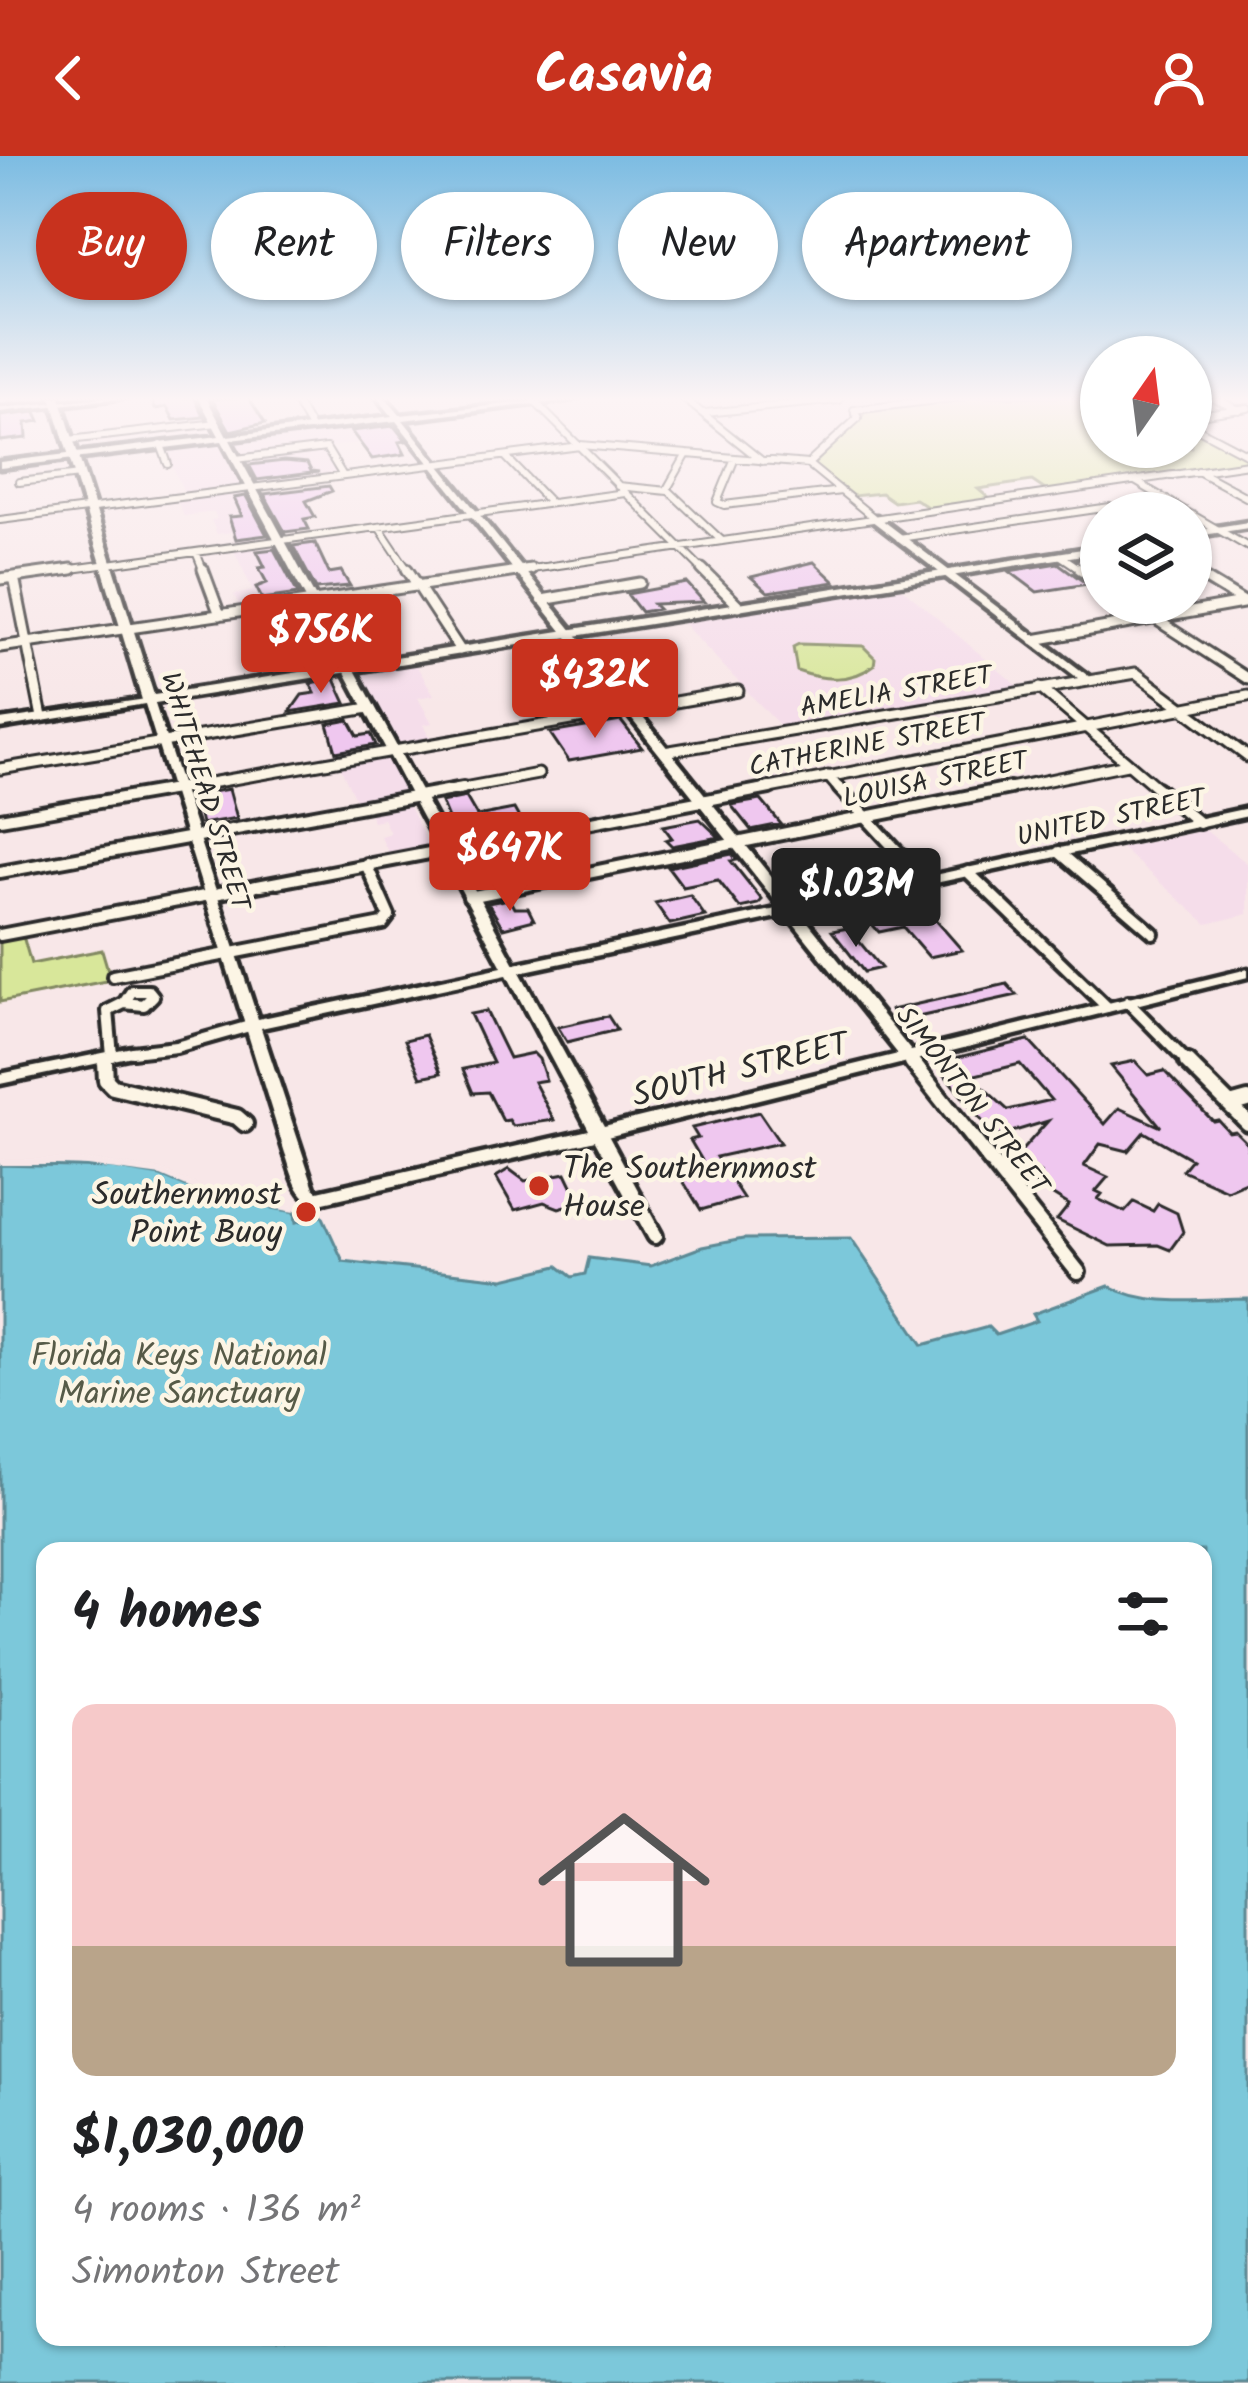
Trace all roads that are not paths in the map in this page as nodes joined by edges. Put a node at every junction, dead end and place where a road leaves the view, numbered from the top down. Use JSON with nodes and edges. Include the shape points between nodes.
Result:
{"nodes":[{"id":1,"x":88,"y":501,"type":"edge"},
{"id":2,"x":152,"y":501,"type":"edge"},
{"id":3,"x":259,"y":501,"type":"edge"},
{"id":4,"x":462,"y":501,"type":"edge"},
{"id":5,"x":561,"y":501,"type":"edge"},
{"id":6,"x":632,"y":501,"type":"edge"},
{"id":7,"x":679,"y":501,"type":"edge"},
{"id":8,"x":717,"y":501,"type":"edge"},
{"id":9,"x":775,"y":501,"type":"edge"},
{"id":10,"x":853,"y":501,"type":"edge"},
{"id":11,"x":996,"y":501,"type":"edge"},
{"id":12,"x":550,"y":503,"type":"joint"},
{"id":13,"x":754,"y":504,"type":"junction"},
{"id":14,"x":90,"y":509,"type":"junction"},
{"id":15,"x":1080,"y":511,"type":"edge"},
{"id":16,"x":472,"y":514,"type":"junction"},
{"id":17,"x":1,"y":517,"type":"edge"},
{"id":18,"x":874,"y":518,"type":"junction"},
{"id":19,"x":1248,"y":525,"type":"edge"},
{"id":20,"x":1212,"y":526,"type":"edge"},
{"id":21,"x":379,"y":527,"type":"junction"},
{"id":22,"x":786,"y":530,"type":"junction"},
{"id":23,"x":1219,"y":530,"type":"junction"},
{"id":24,"x":1212,"y":531,"type":"edge"},
{"id":25,"x":898,"y":538,"type":"junction"},
{"id":26,"x":280,"y":541,"type":"junction"},
{"id":27,"x":722,"y":541,"type":"junction"},
{"id":28,"x":680,"y":547,"type":"junction"},
{"id":29,"x":1248,"y":548,"type":"edge"},
{"id":30,"x":196,"y":552,"type":"junction"},
{"id":31,"x":1080,"y":553,"type":"edge"},
{"id":32,"x":1061,"y":556,"type":"junction"},
{"id":33,"x":108,"y":564,"type":"junction"},
{"id":34,"x":1080,"y":569,"type":"edge"},
{"id":35,"x":518,"y":570,"type":"junction"},
{"id":36,"x":949,"y":574,"type":"junction"},
{"id":37,"x":14,"y":577,"type":"junction"},
{"id":38,"x":0,"y":579,"type":"edge"},
{"id":39,"x":1212,"y":582,"type":"edge"},
{"id":40,"x":640,"y":583,"type":"dead end"},
{"id":41,"x":415,"y":586,"type":"junction"},
{"id":42,"x":542,"y":600,"type":"junction"},
{"id":43,"x":312,"y":601,"type":"junction"},
{"id":44,"x":1247,"y":603,"type":"edge"},
{"id":45,"x":740,"y":606,"type":"junction"},
{"id":46,"x":1212,"y":609,"type":"edge"},
{"id":47,"x":220,"y":614,"type":"junction"},
{"id":48,"x":1125,"y":624,"type":"edge"},
{"id":49,"x":1162,"y":624,"type":"edge"},
{"id":50,"x":127,"y":629,"type":"junction"},
{"id":51,"x":568,"y":633,"type":"junction"},
{"id":52,"x":1034,"y":640,"type":"junction"},
{"id":53,"x":30,"y":642,"type":"junction"},
{"id":54,"x":0,"y":647,"type":"edge"},
{"id":55,"x":460,"y":650,"type":"junction"},
{"id":56,"x":348,"y":668,"type":"junction"},
{"id":57,"x":1248,"y":679,"type":"edge"},
{"id":58,"x":1087,"y":680,"type":"junction"},
{"id":59,"x":1040,"y":688,"type":"junction"},
{"id":60,"x":738,"y":691,"type":"dead end"},
{"id":61,"x":1248,"y":696,"type":"edge"},
{"id":62,"x":149,"y":700,"type":"junction"},
{"id":63,"x":369,"y":708,"type":"junction"},
{"id":64,"x":1182,"y":708,"type":"junction"},
{"id":65,"x":632,"y":709,"type":"junction"},
{"id":66,"x":42,"y":718,"type":"junction"},
{"id":67,"x":0,"y":724,"type":"edge"},
{"id":68,"x":1085,"y":728,"type":"junction"},
{"id":69,"x":162,"y":742,"type":"junction"},
{"id":70,"x":391,"y":751,"type":"junction"},
{"id":71,"x":664,"y":752,"type":"junction"},
{"id":72,"x":1248,"y":758,"type":"edge"},
{"id":73,"x":1127,"y":764,"type":"junction"},
{"id":74,"x":0,"y":769,"type":"edge"},
{"id":75,"x":538,"y":774,"type":"dead end"},
{"id":76,"x":828,"y":776,"type":"junction"},
{"id":77,"x":176,"y":789,"type":"junction"},
{"id":78,"x":416,"y":797,"type":"junction"},
{"id":79,"x":704,"y":800,"type":"junction"},
{"id":80,"x":1248,"y":812,"type":"edge"},
{"id":81,"x":869,"y":818,"type":"junction"},
{"id":82,"x":0,"y":819,"type":"edge"},
{"id":83,"x":1199,"y":823,"type":"junction"},
{"id":84,"x":193,"y":837,"type":"junction"},
{"id":85,"x":740,"y":844,"type":"junction"},
{"id":86,"x":445,"y":849,"type":"junction"},
{"id":87,"x":1059,"y":852,"type":"junction"},
{"id":88,"x":366,"y":864,"type":"junction"},
{"id":89,"x":0,"y":872,"type":"edge"},
{"id":90,"x":968,"y":872,"type":"junction"},
{"id":91,"x":926,"y":880,"type":"junction"},
{"id":92,"x":212,"y":894,"type":"junction"},
{"id":93,"x":469,"y":897,"type":"junction"},
{"id":94,"x":793,"y":910,"type":"junction"},
{"id":95,"x":1153,"y":933,"type":"dead end"},
{"id":96,"x":0,"y":935,"type":"edge"},
{"id":97,"x":228,"y":953,"type":"junction"},
{"id":98,"x":510,"y":970,"type":"junction"},
{"id":99,"x":1248,"y":973,"type":"edge"},
{"id":100,"x":113,"y":976,"type":"dead end"},
{"id":101,"x":124,"y":1003,"type":"dead end"},
{"id":102,"x":1128,"y":1003,"type":"junction"},
{"id":103,"x":1107,"y":1007,"type":"junction"},
{"id":104,"x":253,"y":1025,"type":"junction"},
{"id":105,"x":132,"y":1052,"type":"joint"},
{"id":106,"x":108,"y":1057,"type":"junction"},
{"id":107,"x":908,"y":1057,"type":"junction"},
{"id":108,"x":0,"y":1079,"type":"edge"},
{"id":109,"x":1248,"y":1100,"type":"edge"},
{"id":110,"x":1231,"y":1105,"type":"junction"},
{"id":111,"x":1248,"y":1123,"type":"edge"},
{"id":112,"x":245,"y":1124,"type":"dead end"},
{"id":113,"x":598,"y":1133,"type":"junction"},
{"id":114,"x":315,"y":1198,"type":"joint"},
{"id":115,"x":655,"y":1235,"type":"dead end"},
{"id":116,"x":1078,"y":1271,"type":"dead end"}],
"edges":[{"from":1,"to":14,"type":"main road","name":"WHITEHEAD STREET"},
{"from":2,"to":14,"type":"street"},
{"from":3,"to":26,"type":"street"},
{"from":4,"to":16,"type":"street","name":"SIMONTON STREET"},
{"from":5,"to":12,"type":"street"},
{"from":6,"to":28,"type":"street"},
{"from":7,"to":27,"type":"street"},
{"from":8,"to":13,"type":"street"},
{"from":9,"to":13,"type":"street"},
{"from":10,"to":18,"type":"street"},
{"from":11,"to":18,"type":"street"},
{"from":12,"to":16,"type":"street"},
{"from":13,"to":22,"type":"street"},
{"from":14,"to":17,"type":"street"},
{"from":14,"to":33,"type":"main road","name":"WHITEHEAD STREET"},
{"from":15,"to":25,"type":"street"},
{"from":16,"to":21,"type":"street"},
{"from":16,"to":35,"type":"street","name":"SIMONTON STREET"},
{"from":18,"to":22,"type":"street"},
{"from":18,"to":25,"type":"street"},
{"from":19,"to":23,"type":"main road"},
{"from":20,"to":23,"type":"street"},
{"from":21,"to":26,"type":"street"},
{"from":21,"to":41,"type":"street"},
{"from":22,"to":27,"type":"street"},
{"from":23,"to":24,"type":"main road"},
{"from":23,"to":29,"type":"street"},
{"from":25,"to":36,"type":"street"},
{"from":26,"to":30,"type":"street"},
{"from":26,"to":43,"type":"street"},
{"from":27,"to":28,"type":"street"},
{"from":28,"to":35,"type":"street"},
{"from":28,"to":45,"type":"street"},
{"from":30,"to":33,"type":"street"},
{"from":30,"to":47,"type":"street"},
{"from":31,"to":32,"type":"main road"},
{"from":32,"to":34,"type":"street"},
{"from":32,"to":36,"type":"main road"},
{"from":33,"to":37,"type":"street"},
{"from":33,"to":50,"type":"main road","name":"WHITEHEAD STREET"},
{"from":35,"to":41,"type":"street"},
{"from":35,"to":42,"type":"street","name":"SIMONTON STREET"},
{"from":36,"to":45,"type":"main road"},
{"from":36,"to":52,"type":"street"},
{"from":37,"to":38,"type":"street"},
{"from":37,"to":53,"type":"street"},
{"from":39,"to":44,"type":"street"},
{"from":40,"to":42,"type":"street"},
{"from":41,"to":43,"type":"street"},
{"from":41,"to":55,"type":"street"},
{"from":42,"to":51,"type":"street","name":"SIMONTON STREET"},
{"from":43,"to":47,"type":"street"},
{"from":43,"to":56,"type":"street"},
{"from":44,"to":46,"type":"street"},
{"from":45,"to":51,"type":"main road"},
{"from":47,"to":50,"type":"street"},
{"from":48,"to":52,"type":"street"},
{"from":49,"to":57,"type":"street"},
{"from":50,"to":53,"type":"street"},
{"from":50,"to":62,"type":"main road","name":"WHITEHEAD STREET"},
{"from":51,"to":55,"type":"main road"},
{"from":51,"to":65,"type":"street","name":"SIMONTON STREET"},
{"from":52,"to":58,"type":"street"},
{"from":53,"to":54,"type":"street"},
{"from":53,"to":66,"type":"street"},
{"from":55,"to":56,"type":"main road"},
{"from":56,"to":62,"type":"main road"},
{"from":56,"to":63,"type":"street"},
{"from":58,"to":59,"type":"street","name":"AMELIA STREET"},
{"from":58,"to":64,"type":"street","name":"AMELIA STREET","via":[[1136,673]]},
{"from":59,"to":68,"type":"street"},
{"from":59,"to":71,"type":"street","name":"AMELIA STREET"},
{"from":60,"to":65,"type":"street"},
{"from":61,"to":64,"type":"street","name":"CATHERINE STREET"},
{"from":62,"to":66,"type":"street"},
{"from":62,"to":69,"type":"street","name":"WHITEHEAD STREET"},
{"from":63,"to":69,"type":"street"},
{"from":63,"to":70,"type":"street"},
{"from":64,"to":68,"type":"street","name":"CATHERINE STREET"},
{"from":64,"to":72,"type":"street"},
{"from":65,"to":70,"type":"street"},
{"from":65,"to":71,"type":"street","name":"SIMONTON STREET"},
{"from":66,"to":67,"type":"street"},
{"from":68,"to":73,"type":"street"},
{"from":68,"to":76,"type":"street","name":"CATHERINE STREET"},
{"from":69,"to":74,"type":"street"},
{"from":69,"to":77,"type":"street","name":"WHITEHEAD STREET"},
{"from":70,"to":77,"type":"street"},
{"from":70,"to":78,"type":"street"},
{"from":71,"to":79,"type":"street","name":"SIMONTON STREET"},
{"from":73,"to":81,"type":"street","name":"LOUISA STREET"},
{"from":73,"to":83,"type":"street"},
{"from":75,"to":78,"type":"street"},
{"from":76,"to":79,"type":"street","name":"CATHERINE STREET"},
{"from":76,"to":81,"type":"street"},
{"from":77,"to":82,"type":"street"},
{"from":77,"to":84,"type":"street","name":"WHITEHEAD STREET"},
{"from":78,"to":84,"type":"street"},
{"from":78,"to":86,"type":"street"},
{"from":79,"to":85,"type":"street","name":"SIMONTON STREET"},
{"from":79,"to":86,"type":"street","name":"CATHERINE STREET"},
{"from":80,"to":83,"type":"street","name":"UNITED STREET"},
{"from":81,"to":85,"type":"street","name":"LOUISA STREET"},
{"from":81,"to":91,"type":"street"},
{"from":83,"to":87,"type":"street","name":"UNITED STREET"},
{"from":84,"to":89,"type":"street"},
{"from":84,"to":92,"type":"street","name":"WHITEHEAD STREET"},
{"from":85,"to":93,"type":"street","name":"LOUISA STREET"},
{"from":85,"to":94,"type":"street","name":"SIMONTON STREET"},
{"from":86,"to":88,"type":"street","name":"CATHERINE STREET"},
{"from":86,"to":93,"type":"street"},
{"from":87,"to":90,"type":"street","name":"UNITED STREET"},
{"from":87,"to":95,"type":"street"},
{"from":88,"to":92,"type":"street","name":"CATHERINE STREET"},
{"from":88,"to":97,"type":"street","via":[[388,920]]},
{"from":90,"to":91,"type":"street","name":"UNITED STREET"},
{"from":90,"to":103,"type":"street"},
{"from":91,"to":94,"type":"street","name":"UNITED STREET"},
{"from":92,"to":96,"type":"street","name":"CATHERINE STREET"},
{"from":92,"to":97,"type":"street","name":"WHITEHEAD STREET"},
{"from":93,"to":98,"type":"street"},
{"from":94,"to":98,"type":"street","name":"UNITED STREET"},
{"from":94,"to":107,"type":"street","name":"SIMONTON STREET"},
{"from":97,"to":100,"type":"street"},
{"from":97,"to":104,"type":"street","name":"WHITEHEAD STREET"},
{"from":98,"to":104,"type":"street","name":"UNITED STREET"},
{"from":98,"to":113,"type":"street"},
{"from":99,"to":102,"type":"street","name":"SOUTH STREET"},
{"from":101,"to":106,"type":"street","via":[[105,1015]]},
{"from":102,"to":103,"type":"street","name":"SOUTH STREET"},
{"from":102,"to":110,"type":"street"},
{"from":103,"to":107,"type":"street","name":"SOUTH STREET"},
{"from":104,"to":105,"type":"street","name":"UNITED STREET"},
{"from":104,"to":114,"type":"street","name":"WHITEHEAD STREET"},
{"from":105,"to":106,"type":"street","name":"UNITED STREET"},
{"from":106,"to":108,"type":"street","name":"UNITED STREET"},
{"from":106,"to":112,"type":"street","via":[[113,1088]]},
{"from":107,"to":113,"type":"street","name":"SOUTH STREET"},
{"from":107,"to":116,"type":"street","name":"SIMONTON STREET"},
{"from":109,"to":110,"type":"street"},
{"from":110,"to":111,"type":"street"},
{"from":113,"to":114,"type":"street","name":"SOUTH STREET"},
{"from":113,"to":115,"type":"street"}]}
